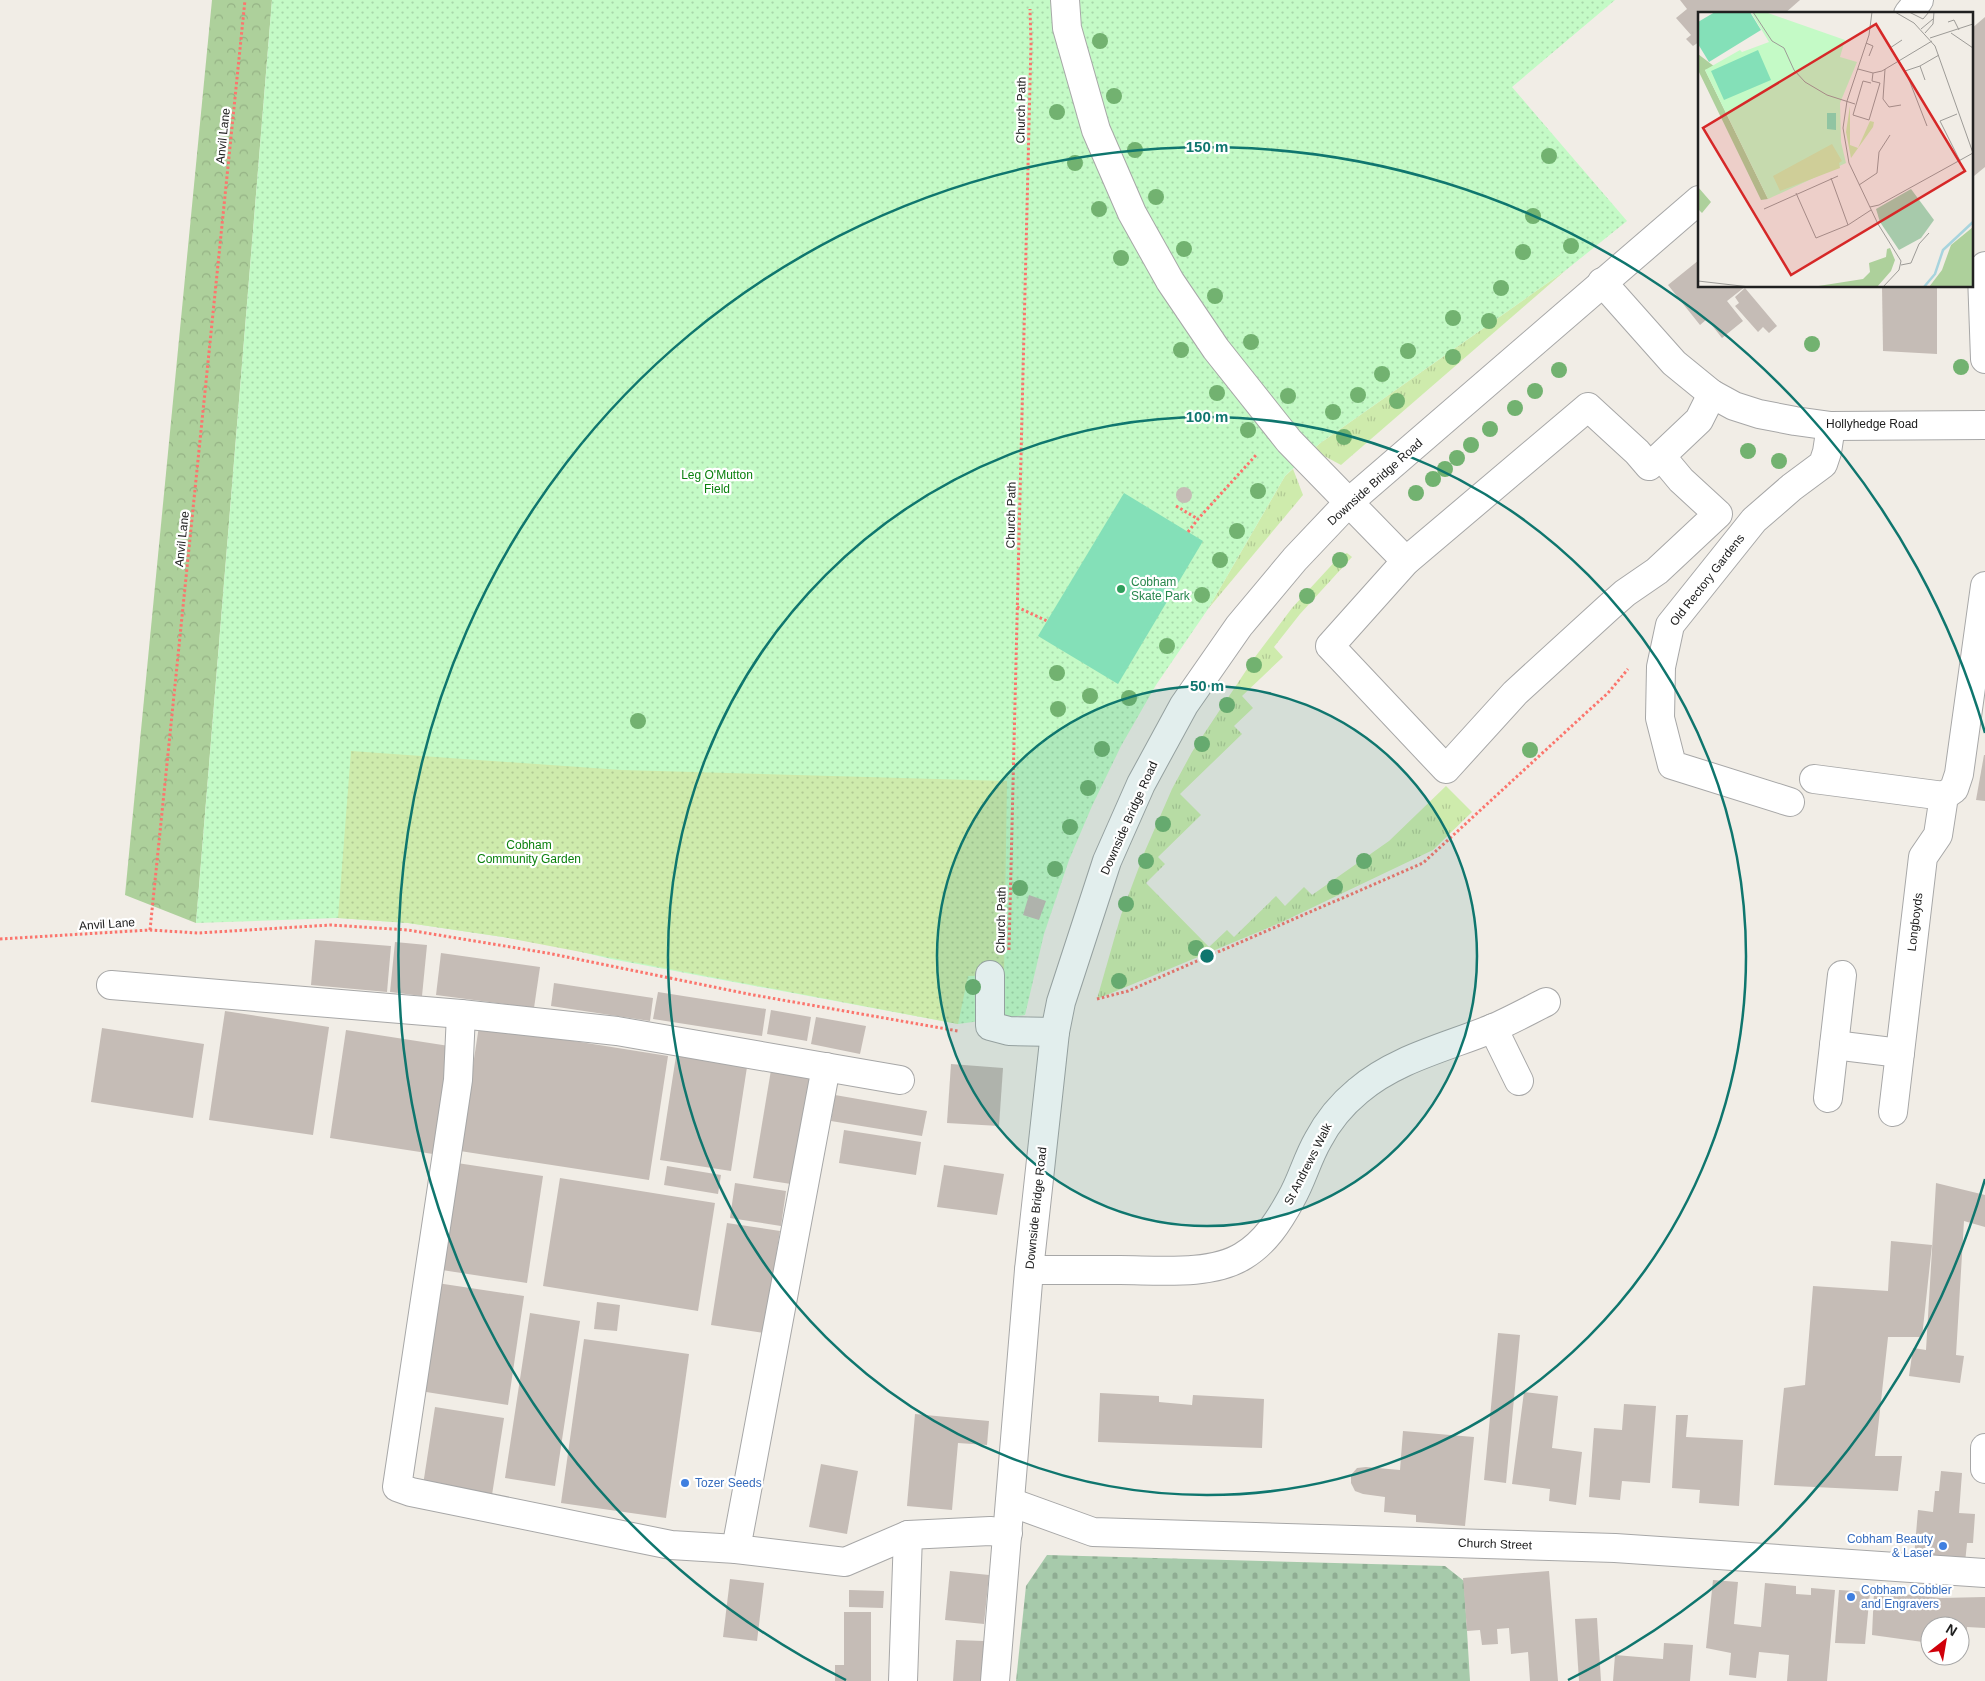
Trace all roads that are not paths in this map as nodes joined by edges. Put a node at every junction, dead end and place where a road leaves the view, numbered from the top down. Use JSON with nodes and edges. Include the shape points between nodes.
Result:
{"nodes":[{"id":1,"x":1065,"y":0,"type":"edge"},
{"id":2,"x":1920,"y":0,"type":"edge"},
{"id":3,"x":1910,"y":12,"type":"edge"},
{"id":4,"x":1698,"y":201,"type":"edge"},
{"id":5,"x":1985,"y":266,"type":"edge"},
{"id":6,"x":1602,"y":282,"type":"junction"},
{"id":7,"x":1985,"y":359,"type":"edge"},
{"id":8,"x":1712,"y":394,"type":"junction"},
{"id":9,"x":1985,"y":425,"type":"edge"},
{"id":10,"x":1831,"y":426,"type":"junction"},
{"id":11,"x":1655,"y":461,"type":"junction"},
{"id":12,"x":1349,"y":502,"type":"junction"},
{"id":13,"x":1406,"y":562,"type":"junction"},
{"id":14,"x":1985,"y":586,"type":"edge"},
{"id":15,"x":1814,"y":779,"type":"dead end"},
{"id":16,"x":1944,"y":796,"type":"junction"},
{"id":17,"x":1790,"y":802,"type":"dead end"},
{"id":18,"x":1000,"y":966,"type":"road end"},
{"id":19,"x":1842,"y":975,"type":"dead end"},
{"id":20,"x":111,"y":985,"type":"dead end"},
{"id":21,"x":1546,"y":1002,"type":"dead end"},
{"id":22,"x":461,"y":1014,"type":"junction"},
{"id":23,"x":1493,"y":1028,"type":"junction"},
{"id":24,"x":1055,"y":1032,"type":"junction"},
{"id":25,"x":1834,"y":1045,"type":"junction"},
{"id":26,"x":1900,"y":1054,"type":"junction"},
{"id":27,"x":826,"y":1066,"type":"junction"},
{"id":28,"x":900,"y":1080,"type":"dead end"},
{"id":29,"x":1519,"y":1081,"type":"dead end"},
{"id":30,"x":1828,"y":1098,"type":"dead end"},
{"id":31,"x":1893,"y":1112,"type":"dead end"},
{"id":32,"x":1029,"y":1270,"type":"junction"},
{"id":33,"x":1985,"y":1448,"type":"edge"},
{"id":34,"x":1985,"y":1469,"type":"edge"},
{"id":35,"x":1010,"y":1502,"type":"junction"},
{"id":36,"x":1008,"y":1533,"type":"junction"},
{"id":37,"x":908,"y":1535,"type":"junction"},
{"id":38,"x":736,"y":1549,"type":"junction"},
{"id":39,"x":1985,"y":1573,"type":"edge"},
{"id":40,"x":903,"y":1681,"type":"edge"},
{"id":41,"x":995,"y":1681,"type":"edge"}],
"edges":[{"from":1,"to":12,"type":"street","via":[[1067,28],[1096,130],[1132,213],[1175,289],[1216,349],[1280,430]]},
{"from":2,"to":3,"type":"street"},
{"from":4,"to":6,"type":"street","name":"Downside Bridge Road"},
{"from":5,"to":7,"type":"street","via":[[1982,275]]},
{"from":6,"to":8,"type":"street","name":"Hollyhedge Road","via":[[1674,363]]},
{"from":6,"to":12,"type":"street","name":"Downside Bridge Road"},
{"from":8,"to":10,"type":"street","name":"Hollyhedge Road","via":[[1759,414]]},
{"from":8,"to":11,"type":"street","via":[[1699,420]]},
{"from":9,"to":10,"type":"street","name":"Hollyhedge Road"},
{"from":10,"to":17,"type":"street","name":"Old Rectory Gardens","via":[[1823,464],[1754,520],[1670,625],[1660,667],[1660,718],[1672,765]]},
{"from":11,"to":13,"type":"street","via":[[1637,452],[1588,407]]},
{"from":11,"to":13,"type":"street","via":[[1718,514],[1657,571],[1608,608],[1516,693],[1446,769],[1330,646]]},
{"from":12,"to":13,"type":"street"},
{"from":12,"to":24,"type":"street","name":"Downside Bridge Road","via":[[1295,558],[1239,626],[1184,706],[1141,784],[1108,861],[1061,1002]]},
{"from":14,"to":16,"type":"street","name":"Longboyds","via":[[1959,774],[1954,788]]},
{"from":15,"to":16,"type":"street"},
{"from":16,"to":26,"type":"street","name":"Longboyds","via":[[1938,834],[1923,857]]},
{"from":18,"to":24,"type":"street","via":[[990,1026],[1009,1031]]},
{"from":19,"to":25,"type":"street"},
{"from":20,"to":22,"type":"street"},
{"from":21,"to":23,"type":"street","name":"St Andrews Walk"},
{"from":22,"to":27,"type":"street","via":[[617,1030]]},
{"from":22,"to":38,"type":"street","via":[[458,1080],[397,1487],[671,1545]]},
{"from":23,"to":29,"type":"street"},
{"from":23,"to":32,"type":"street","name":"St Andrews Walk","via":[[1402,1064],[1360,1089],[1339,1108],[1316,1142],[1301,1181],[1282,1215],[1256,1247],[1242,1257],[1224,1264],[1174,1270]]},
{"from":24,"to":32,"type":"street","name":"Downside Bridge Road"},
{"from":25,"to":26,"type":"street"},
{"from":25,"to":30,"type":"street"},
{"from":26,"to":31,"type":"street","name":"Longboyds"},
{"from":27,"to":28,"type":"street"},
{"from":27,"to":38,"type":"street"},
{"from":32,"to":35,"type":"street","name":"Downside Bridge Road"},
{"from":33,"to":34,"type":"street"},
{"from":35,"to":36,"type":"street","name":"Downside Bridge Road"},
{"from":35,"to":39,"type":"street","name":"Church Street","via":[[1093,1532],[1614,1548]]},
{"from":36,"to":37,"type":"street"},
{"from":36,"to":41,"type":"street","name":"Downside Bridge Road"},
{"from":37,"to":38,"type":"street","via":[[845,1562]]},
{"from":37,"to":40,"type":"street"}]}
